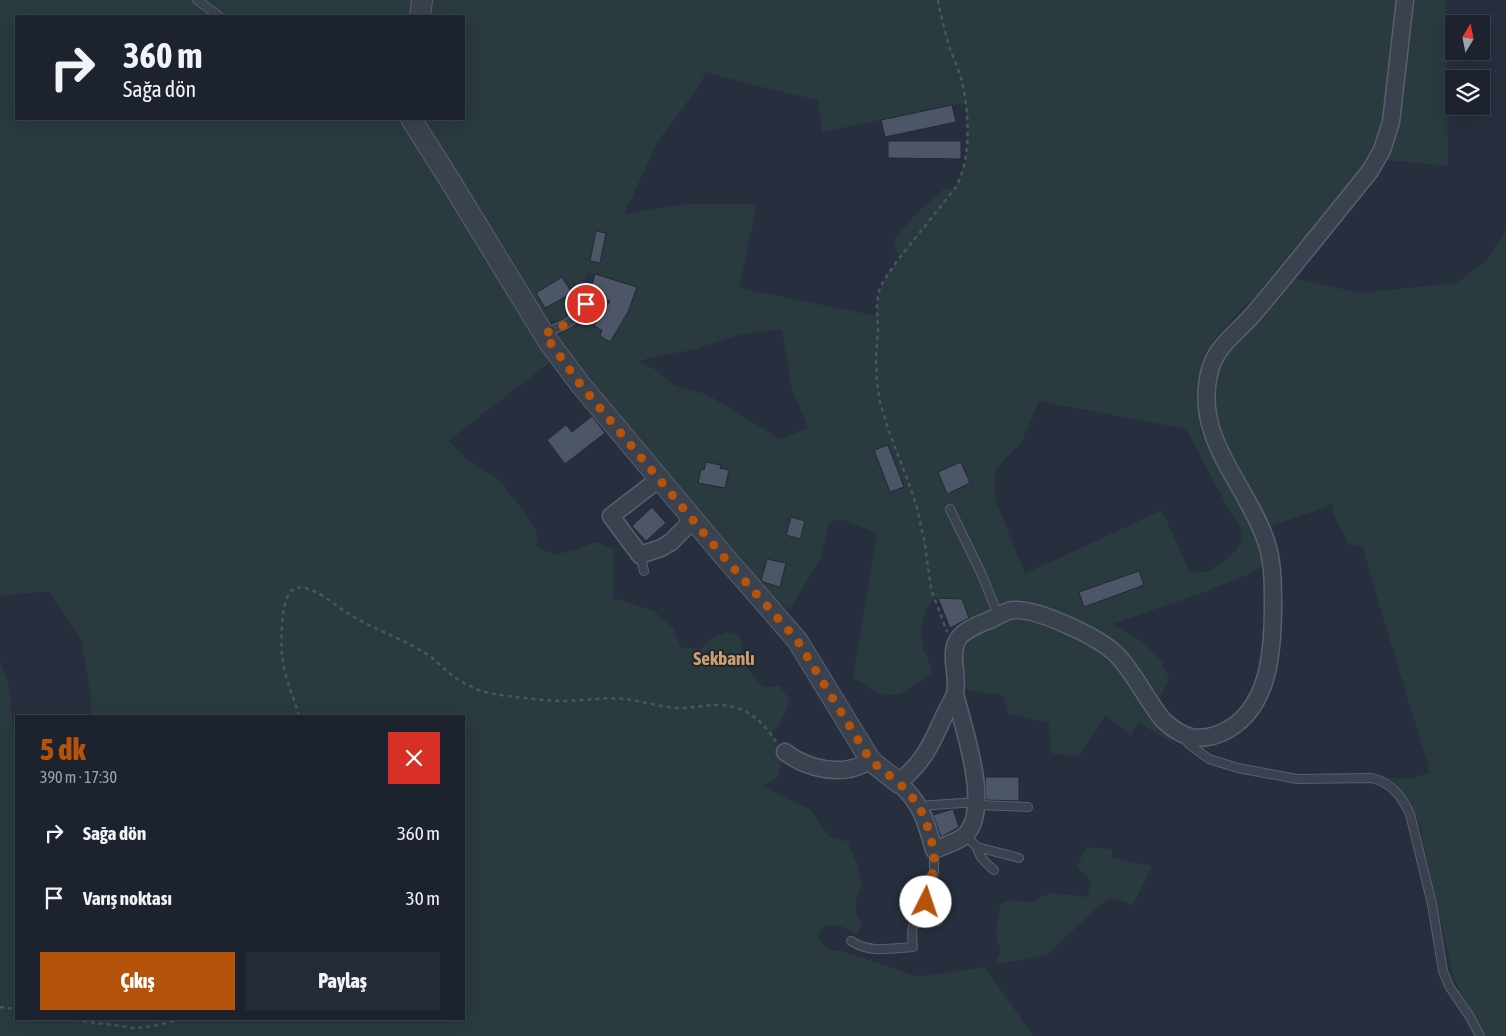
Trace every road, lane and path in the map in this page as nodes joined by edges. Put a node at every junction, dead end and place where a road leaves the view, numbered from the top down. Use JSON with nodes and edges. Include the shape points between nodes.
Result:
{"nodes":[{"id":1,"x":197,"y":0,"type":"edge"},
{"id":2,"x":422,"y":0,"type":"edge"},
{"id":3,"x":938,"y":0,"type":"edge"},
{"id":4,"x":1405,"y":0,"type":"edge"},
{"id":5,"x":218,"y":15,"type":"edge"},
{"id":6,"x":420,"y":15,"type":"edge"},
{"id":7,"x":412,"y":120,"type":"edge"},
{"id":8,"x":586,"y":304,"type":"dead end"},
{"id":9,"x":544,"y":334,"type":"junction"},
{"id":10,"x":659,"y":479,"type":"junction"},
{"id":11,"x":950,"y":509,"type":"dead end"},
{"id":12,"x":694,"y":520,"type":"junction"},
{"id":13,"x":640,"y":555,"type":"junction"},
{"id":14,"x":644,"y":571,"type":"dead end"},
{"id":15,"x":998,"y":615,"type":"junction"},
{"id":16,"x":955,"y":646,"type":"junction"},
{"id":17,"x":955,"y":694,"type":"junction"},
{"id":18,"x":299,"y":715,"type":"edge"},
{"id":19,"x":1180,"y":732,"type":"junction"},
{"id":20,"x":785,"y":752,"type":"joint"},
{"id":21,"x":871,"y":761,"type":"junction"},
{"id":22,"x":899,"y":783,"type":"junction"},
{"id":23,"x":977,"y":803,"type":"junction"},
{"id":24,"x":918,"y":806,"type":"junction"},
{"id":25,"x":1028,"y":807,"type":"dead end"},
{"id":26,"x":971,"y":841,"type":"junction"},
{"id":27,"x":934,"y":850,"type":"junction"},
{"id":28,"x":1019,"y":858,"type":"dead end"},
{"id":29,"x":994,"y":870,"type":"dead end"},
{"id":30,"x":924,"y":910,"type":"junction"},
{"id":31,"x":938,"y":921,"type":"dead end"},
{"id":32,"x":851,"y":940,"type":"dead end"},
{"id":33,"x":0,"y":1007,"type":"edge"},
{"id":34,"x":15,"y":1009,"type":"edge"},
{"id":35,"x":75,"y":1020,"type":"edge"},
{"id":36,"x":177,"y":1020,"type":"edge"},
{"id":37,"x":1480,"y":1036,"type":"edge"}],
"edges":[{"from":1,"to":5,"type":"lane"},
{"from":2,"to":6,"type":"street"},
{"from":3,"to":16,"type":"path","via":[[962,81],[968,147],[956,187],[883,282],[878,294],[876,358],[880,402],[917,508],[931,588]]},
{"from":4,"to":19,"type":"street","via":[[1391,122],[1382,150],[1370,171],[1261,306],[1222,346],[1210,370],[1205,401],[1212,434],[1266,542],[1272,570],[1271,652],[1256,700],[1238,722],[1225,731],[1203,738],[1191,738]]},
{"from":7,"to":9,"type":"street"},
{"from":8,"to":9,"type":"lane","via":[[574,320]]},
{"from":9,"to":10,"type":"street","via":[[580,384]]},
{"from":10,"to":12,"type":"street"},
{"from":10,"to":13,"type":"street","via":[[611,516]]},
{"from":11,"to":15,"type":"lane"},
{"from":12,"to":13,"type":"street","via":[[662,548]]},
{"from":12,"to":21,"type":"street","via":[[797,640]]},
{"from":13,"to":14,"type":"lane"},
{"from":15,"to":16,"type":"street","via":[[961,635]]},
{"from":15,"to":19,"type":"street","via":[[1019,610],[1043,616],[1109,648],[1128,668],[1163,720]]},
{"from":16,"to":17,"type":"street"},
{"from":17,"to":22,"type":"street","via":[[928,749]]},
{"from":17,"to":23,"type":"street","via":[[971,758]]},
{"from":18,"to":20,"type":"path","via":[[282,655],[284,604],[295,588],[317,593],[351,616],[426,653],[451,675],[487,693],[547,701],[624,699],[680,708],[726,705],[751,714]]},
{"from":19,"to":37,"type":"lane","via":[[1205,756],[1238,768],[1297,779],[1372,778],[1391,786],[1410,814],[1432,904],[1445,979]]},
{"from":20,"to":21,"type":"street","via":[[805,764],[832,770],[847,770]]},
{"from":21,"to":22,"type":"street"},
{"from":22,"to":24,"type":"street"},
{"from":23,"to":24,"type":"lane"},
{"from":23,"to":25,"type":"lane"},
{"from":23,"to":26,"type":"street","via":[[968,833]]},
{"from":24,"to":27,"type":"street"},
{"from":26,"to":27,"type":"street"},
{"from":26,"to":28,"type":"lane"},
{"from":26,"to":29,"type":"lane","via":[[982,860]]},
{"from":27,"to":30,"type":"lane","via":[[934,872],[922,889],[926,902]]},
{"from":30,"to":31,"type":"lane"},
{"from":30,"to":32,"type":"lane","via":[[913,924],[914,947],[868,949]]},
{"from":33,"to":34,"type":"path"},
{"from":35,"to":36,"type":"path","via":[[135,1028]]}]}
